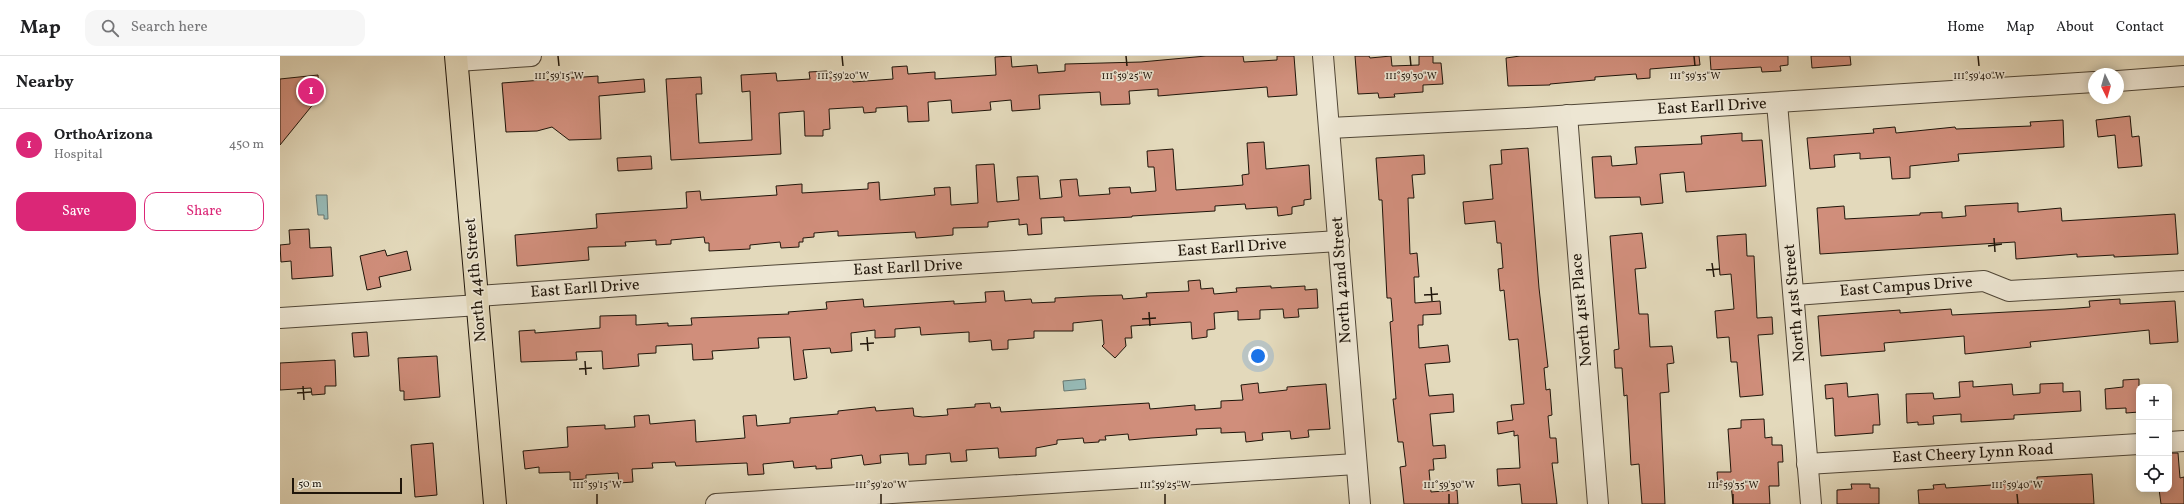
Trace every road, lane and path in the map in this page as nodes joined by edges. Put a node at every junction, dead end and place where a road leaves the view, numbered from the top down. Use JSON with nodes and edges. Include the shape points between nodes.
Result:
{"nodes":[{"id":1,"x":531,"y":56,"type":"edge"},
{"id":2,"x":1323,"y":56,"type":"edge"},
{"id":3,"x":456,"y":58,"type":"edge"},
{"id":4,"x":2184,"y":76,"type":"edge"},
{"id":5,"x":2124,"y":80,"type":"edge"},
{"id":6,"x":2088,"y":82,"type":"edge"},
{"id":7,"x":1777,"y":103,"type":"junction"},
{"id":8,"x":1567,"y":115,"type":"junction"},
{"id":9,"x":1330,"y":128,"type":"junction"},
{"id":10,"x":1339,"y":241,"type":"junction"},
{"id":11,"x":2184,"y":281,"type":"edge"},
{"id":12,"x":1795,"y":295,"type":"junction"},
{"id":13,"x":478,"y":300,"type":"junction"},
{"id":14,"x":280,"y":318,"type":"edge"},
{"id":15,"x":2184,"y":441,"type":"edge"},
{"id":16,"x":2172,"y":442,"type":"edge"},
{"id":17,"x":2136,"y":444,"type":"edge"},
{"id":18,"x":1356,"y":464,"type":"junction"},
{"id":19,"x":1807,"y":464,"type":"junction"},
{"id":20,"x":495,"y":504,"type":"edge"},
{"id":21,"x":716,"y":504,"type":"edge"},
{"id":22,"x":1360,"y":504,"type":"edge"},
{"id":23,"x":1598,"y":504,"type":"edge"},
{"id":24,"x":1811,"y":504,"type":"edge"}],
"edges":[{"from":1,"to":3,"type":"street"},
{"from":2,"to":9,"type":"street","name":"North 42nd Street"},
{"from":3,"to":13,"type":"main road","name":"North 44th Street"},
{"from":4,"to":5,"type":"street"},
{"from":6,"to":7,"type":"street","name":"East Earll Drive"},
{"from":7,"to":8,"type":"street","name":"East Earll Drive"},
{"from":7,"to":12,"type":"street","name":"North 41st Street"},
{"from":8,"to":9,"type":"street","name":"East Earll Drive"},
{"from":8,"to":23,"type":"street","name":"North 41st Place"},
{"from":9,"to":10,"type":"street","name":"North 42nd Street"},
{"from":10,"to":13,"type":"street","name":"East Earll Drive","via":[[743,278]]},
{"from":10,"to":18,"type":"street","name":"North 42nd Street"},
{"from":11,"to":12,"type":"street","name":"East Campus Drive","via":[[2009,291],[1984,281]]},
{"from":12,"to":19,"type":"street","name":"North 41st Street"},
{"from":13,"to":14,"type":"street","name":"East Earll Drive"},
{"from":13,"to":20,"type":"main road","name":"North 44th Street"},
{"from":15,"to":16,"type":"street"},
{"from":17,"to":19,"type":"street","name":"East Cheery Lynn Road"},
{"from":18,"to":21,"type":"street"},
{"from":18,"to":22,"type":"street","name":"North 42nd Street"},
{"from":19,"to":24,"type":"street","name":"North 41st Street"}]}
